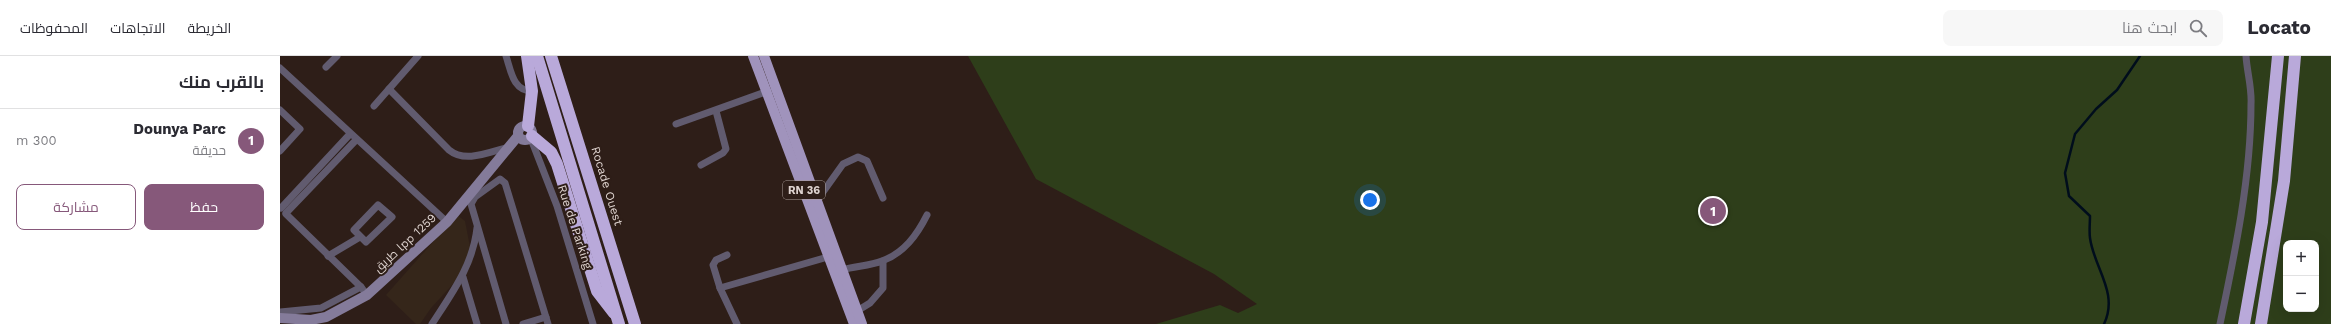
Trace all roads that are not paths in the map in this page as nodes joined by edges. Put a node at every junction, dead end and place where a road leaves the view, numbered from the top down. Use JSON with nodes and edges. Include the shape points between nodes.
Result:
{"nodes":[{"id":1,"x":337,"y":56,"type":"edge"},
{"id":2,"x":418,"y":56,"type":"edge"},
{"id":3,"x":506,"y":56,"type":"edge"},
{"id":4,"x":527,"y":56,"type":"edge"},
{"id":5,"x":537,"y":56,"type":"edge"},
{"id":6,"x":552,"y":56,"type":"edge"},
{"id":7,"x":753,"y":56,"type":"edge"},
{"id":8,"x":764,"y":56,"type":"edge"},
{"id":9,"x":2246,"y":56,"type":"edge"},
{"id":10,"x":2278,"y":56,"type":"edge"},
{"id":11,"x":2295,"y":56,"type":"edge"},
{"id":12,"x":326,"y":67,"type":"dead end"},
{"id":13,"x":280,"y":68,"type":"edge"},
{"id":14,"x":389,"y":89,"type":"junction"},
{"id":15,"x":532,"y":91,"type":"junction"},
{"id":16,"x":768,"y":91,"type":"junction"},
{"id":17,"x":374,"y":106,"type":"dead end"},
{"id":18,"x":280,"y":110,"type":"edge"},
{"id":19,"x":716,"y":111,"type":"junction"},
{"id":20,"x":676,"y":124,"type":"dead end"},
{"id":21,"x":350,"y":134,"type":"junction"},
{"id":22,"x":530,"y":134,"type":"junction"},
{"id":23,"x":356,"y":140,"type":"junction"},
{"id":24,"x":510,"y":147,"type":"junction"},
{"id":25,"x":280,"y":151,"type":"edge"},
{"id":26,"x":701,"y":164,"type":"dead end"},
{"id":27,"x":883,"y":198,"type":"dead end"},
{"id":28,"x":818,"y":199,"type":"junction"},
{"id":29,"x":283,"y":214,"type":"edge"},
{"id":30,"x":927,"y":215,"type":"dead end"},
{"id":31,"x":447,"y":222,"type":"junction"},
{"id":32,"x":477,"y":224,"type":"junction"},
{"id":33,"x":360,"y":237,"type":"junction"},
{"id":34,"x":727,"y":255,"type":"dead end"},
{"id":35,"x":328,"y":256,"type":"junction"},
{"id":36,"x":828,"y":257,"type":"junction"},
{"id":37,"x":882,"y":261,"type":"junction"},
{"id":38,"x":842,"y":270,"type":"junction"},
{"id":39,"x":463,"y":277,"type":"junction"},
{"id":40,"x":361,"y":287,"type":"junction"},
{"id":41,"x":720,"y":288,"type":"junction"},
{"id":42,"x":367,"y":296,"type":"junction"},
{"id":43,"x":857,"y":311,"type":"junction"},
{"id":44,"x":280,"y":312,"type":"edge"},
{"id":45,"x":280,"y":318,"type":"edge"},
{"id":46,"x":617,"y":319,"type":"edge"},
{"id":47,"x":547,"y":321,"type":"edge"},
{"id":48,"x":432,"y":324,"type":"edge"},
{"id":49,"x":477,"y":324,"type":"edge"},
{"id":50,"x":506,"y":324,"type":"edge"},
{"id":51,"x":523,"y":324,"type":"edge"},
{"id":52,"x":593,"y":324,"type":"edge"},
{"id":53,"x":635,"y":324,"type":"edge"},
{"id":54,"x":737,"y":324,"type":"edge"},
{"id":55,"x":854,"y":324,"type":"edge"},
{"id":56,"x":862,"y":324,"type":"edge"},
{"id":57,"x":2220,"y":324,"type":"edge"},
{"id":58,"x":2244,"y":324,"type":"edge"},
{"id":59,"x":2261,"y":324,"type":"edge"}],
"edges":[{"from":1,"to":12,"type":"street"},
{"from":2,"to":14,"type":"street"},
{"from":3,"to":15,"type":"street","via":[[514,82],[523,89]]},
{"from":4,"to":15,"type":"highway"},
{"from":5,"to":46,"type":"highway"},
{"from":6,"to":53,"type":"highway","name":"Rocade Ouest"},
{"from":7,"to":16,"type":"main road","number":"RN 36"},
{"from":8,"to":28,"type":"main road","number":"RN 36"},
{"from":9,"to":57,"type":"street","via":[[2251,93],[2248,149],[2234,251]]},
{"from":10,"to":58,"type":"highway","via":[[2267,186]]},
{"from":11,"to":59,"type":"highway","via":[[2284,180]]},
{"from":13,"to":21,"type":"street"},
{"from":14,"to":17,"type":"street"},
{"from":14,"to":24,"type":"street","via":[[457,156],[466,157]]},
{"from":15,"to":22,"type":"highway"},
{"from":16,"to":19,"type":"street"},
{"from":16,"to":36,"type":"main road","number":"RN 36"},
{"from":18,"to":25,"type":"street","via":[[300,129]]},
{"from":19,"to":20,"type":"street"},
{"from":19,"to":26,"type":"street","via":[[726,149]]},
{"from":21,"to":23,"type":"street"},
{"from":21,"to":29,"type":"street"},
{"from":22,"to":24,"type":"street","name":"طريق lpp 1259","via":[[519,129],[518,136]]},
{"from":22,"to":46,"type":"highway","via":[[551,152],[558,164],[597,291]]},
{"from":22,"to":52,"type":"street","name":"Rue de Parking","via":[[557,206]]},
{"from":23,"to":29,"type":"street"},
{"from":23,"to":31,"type":"street"},
{"from":24,"to":31,"type":"street","name":"طريق lpp 1259"},
{"from":27,"to":28,"type":"street","via":[[867,160],[858,157],[842,164]]},
{"from":28,"to":38,"type":"main road","number":"RN 36"},
{"from":29,"to":35,"type":"street"},
{"from":30,"to":37,"type":"street","via":[[911,242],[898,253]]},
{"from":31,"to":42,"type":"street","name":"طريق lpp 1259"},
{"from":32,"to":39,"type":"street","via":[[474,247]]},
{"from":32,"to":47,"type":"street","via":[[471,204],[475,197],[500,179],[505,184]]},
{"from":32,"to":50,"type":"street"},
{"from":33,"to":33,"type":"street","via":[[366,242],[392,217],[378,205],[354,230]]},
{"from":33,"to":35,"type":"street"},
{"from":34,"to":41,"type":"street","via":[[713,264]]},
{"from":35,"to":40,"type":"street"},
{"from":36,"to":41,"type":"street"},
{"from":36,"to":55,"type":"main road","number":"RN 36"},
{"from":37,"to":38,"type":"street"},
{"from":37,"to":43,"type":"street","via":[[882,288],[870,302]]},
{"from":38,"to":43,"type":"main road","number":"RN 36"},
{"from":39,"to":48,"type":"street"},
{"from":39,"to":49,"type":"street"},
{"from":40,"to":42,"type":"street"},
{"from":40,"to":44,"type":"street","via":[[321,308]]},
{"from":41,"to":54,"type":"street"},
{"from":42,"to":45,"type":"street","name":"طريق lpp 1259","via":[[326,317],[311,320]]},
{"from":43,"to":56,"type":"main road","number":"RN 36"},
{"from":47,"to":51,"type":"street"}]}
